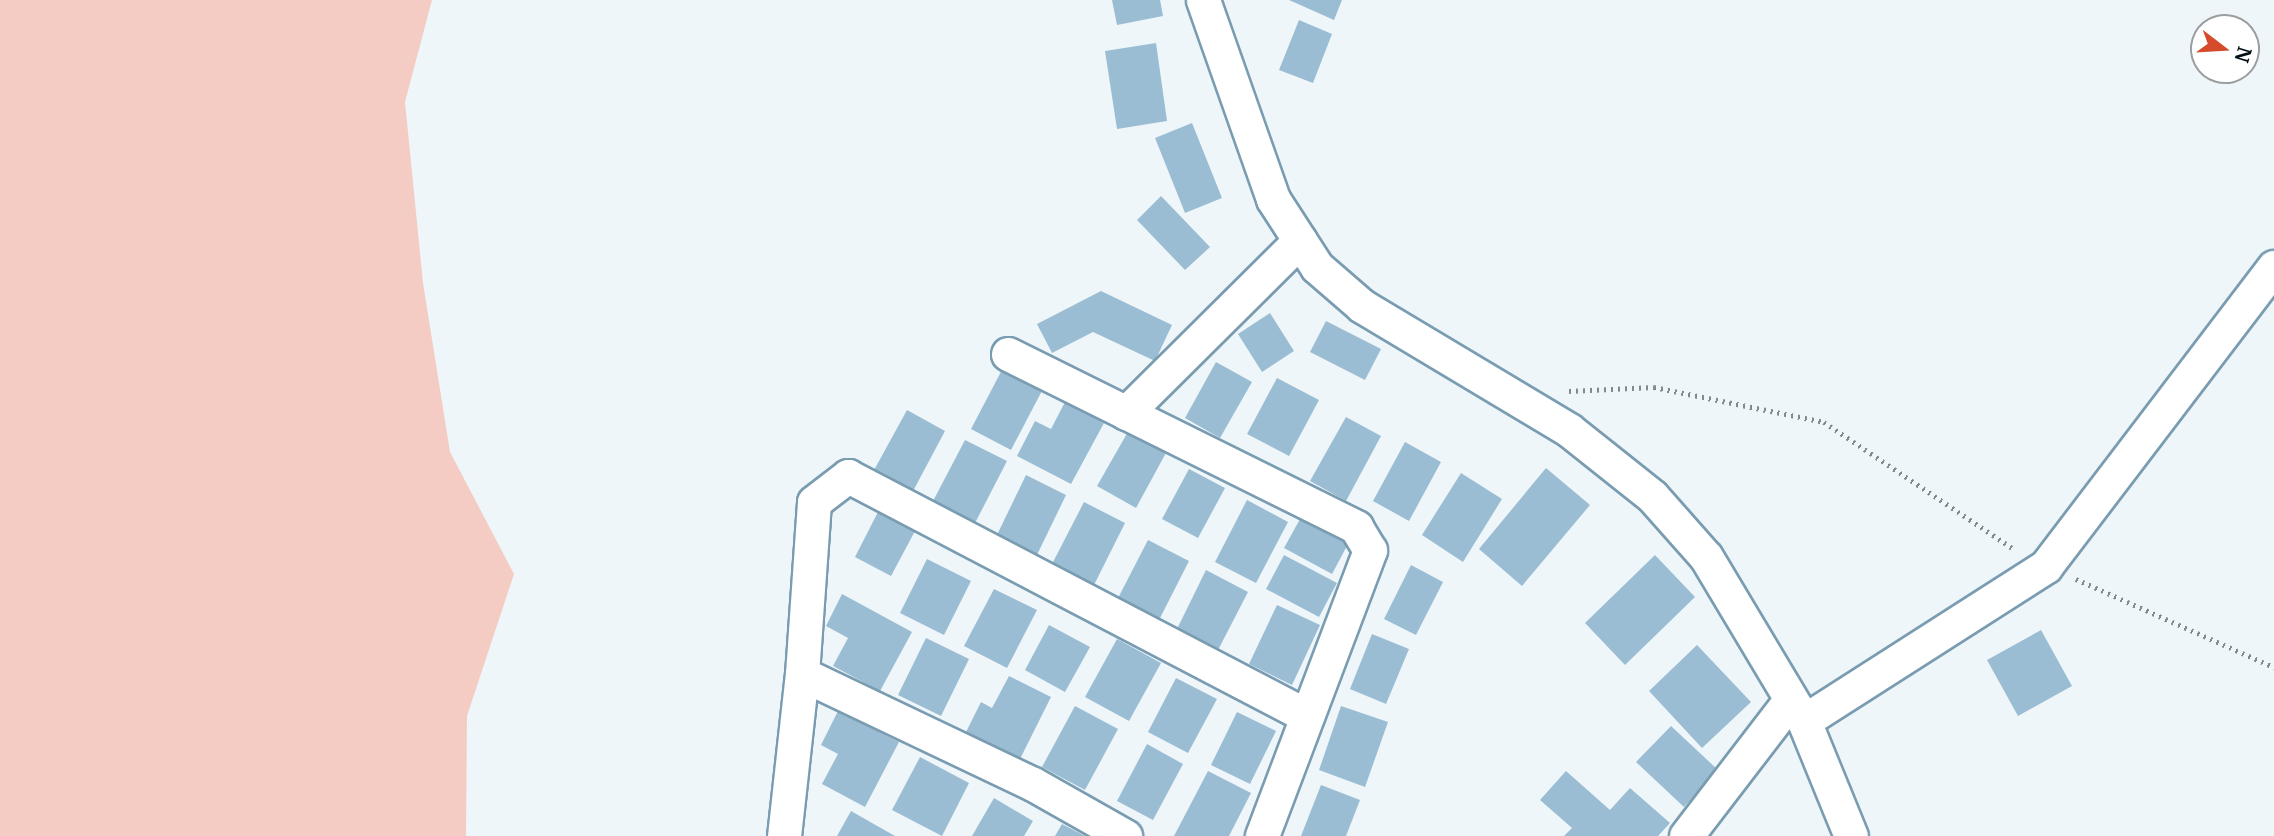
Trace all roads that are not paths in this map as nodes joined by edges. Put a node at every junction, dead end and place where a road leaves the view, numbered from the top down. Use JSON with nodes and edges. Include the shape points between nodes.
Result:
{"nodes":[{"id":1,"x":1203,"y":0,"type":"edge"},
{"id":2,"x":1300,"y":240,"type":"junction"},
{"id":3,"x":2274,"y":267,"type":"edge"},
{"id":4,"x":1008,"y":354,"type":"dead end"},
{"id":5,"x":1126,"y":413,"type":"junction"},
{"id":6,"x":802,"y":674,"type":"junction"},
{"id":7,"x":1796,"y":711,"type":"junction"},
{"id":8,"x":1307,"y":716,"type":"junction"},
{"id":9,"x":784,"y":836,"type":"edge"},
{"id":10,"x":1125,"y":836,"type":"edge"},
{"id":11,"x":1262,"y":836,"type":"edge"},
{"id":12,"x":1686,"y":836,"type":"edge"},
{"id":13,"x":1851,"y":836,"type":"edge"}],
"edges":[{"from":1,"to":2,"type":"street","via":[[1273,199]]},
{"from":2,"to":5,"type":"street"},
{"from":2,"to":7,"type":"street","via":[[1317,267],[1362,306],[1569,430],[1652,496],[1706,557]]},
{"from":3,"to":7,"type":"street","via":[[2046,566]]},
{"from":4,"to":5,"type":"street"},
{"from":5,"to":8,"type":"street","via":[[1356,527],[1370,550]]},
{"from":6,"to":8,"type":"street","via":[[814,502],[848,476]]},
{"from":6,"to":9,"type":"street"},
{"from":6,"to":10,"type":"street","via":[[1033,784]]},
{"from":7,"to":12,"type":"street"},
{"from":7,"to":13,"type":"street"},
{"from":8,"to":11,"type":"street"}]}
